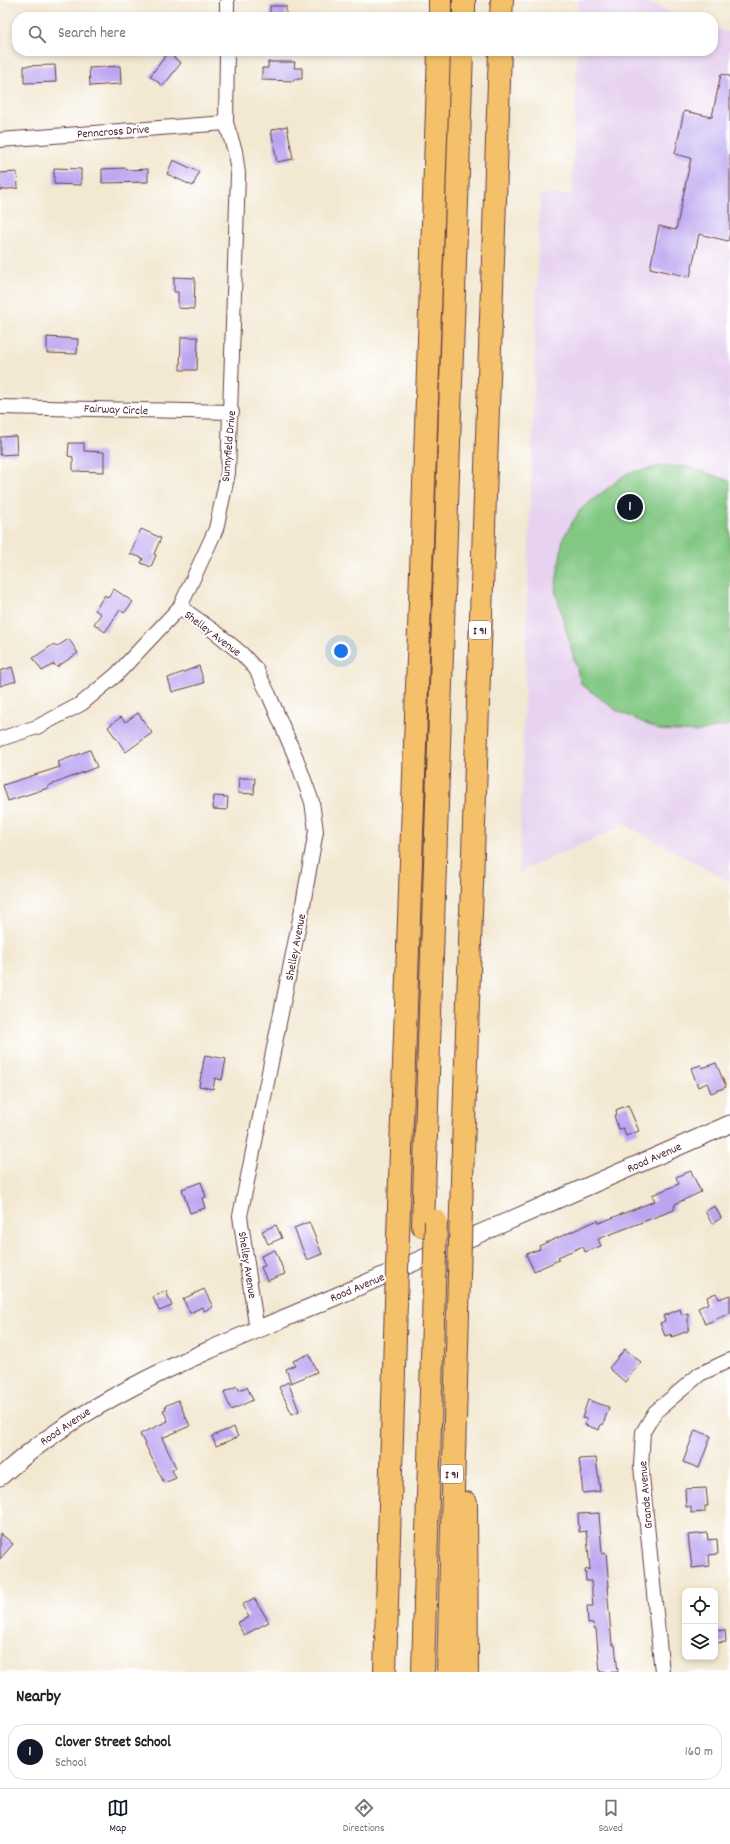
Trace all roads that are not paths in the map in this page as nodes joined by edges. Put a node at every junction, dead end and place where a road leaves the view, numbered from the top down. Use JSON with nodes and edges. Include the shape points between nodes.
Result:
{"nodes":[{"id":1,"x":227,"y":0,"type":"edge"},
{"id":2,"x":440,"y":0,"type":"edge"},
{"id":3,"x":464,"y":0,"type":"edge"},
{"id":4,"x":477,"y":0,"type":"edge"},
{"id":5,"x":502,"y":0,"type":"edge"},
{"id":6,"x":227,"y":12,"type":"edge"},
{"id":7,"x":440,"y":12,"type":"edge"},
{"id":8,"x":464,"y":12,"type":"edge"},
{"id":9,"x":476,"y":12,"type":"edge"},
{"id":10,"x":501,"y":12,"type":"edge"},
{"id":11,"x":227,"y":56,"type":"edge"},
{"id":12,"x":438,"y":56,"type":"edge"},
{"id":13,"x":462,"y":56,"type":"edge"},
{"id":14,"x":475,"y":56,"type":"edge"},
{"id":15,"x":500,"y":56,"type":"edge"},
{"id":16,"x":226,"y":123,"type":"junction"},
{"id":17,"x":0,"y":140,"type":"edge"},
{"id":18,"x":0,"y":407,"type":"edge"},
{"id":19,"x":232,"y":412,"type":"junction"},
{"id":20,"x":180,"y":607,"type":"junction"},
{"id":21,"x":0,"y":740,"type":"edge"},
{"id":22,"x":730,"y":1124,"type":"edge"},
{"id":23,"x":429,"y":1223,"type":"junction"},
{"id":24,"x":427,"y":1289,"type":"junction"},
{"id":25,"x":257,"y":1330,"type":"junction"},
{"id":26,"x":730,"y":1360,"type":"edge"},
{"id":27,"x":454,"y":1413,"type":"junction"},
{"id":28,"x":0,"y":1477,"type":"edge"},
{"id":29,"x":385,"y":1672,"type":"edge"},
{"id":30,"x":410,"y":1672,"type":"edge"},
{"id":31,"x":423,"y":1672,"type":"edge"},
{"id":32,"x":448,"y":1672,"type":"edge"},
{"id":33,"x":467,"y":1672,"type":"edge"},
{"id":34,"x":662,"y":1672,"type":"edge"}],
"edges":[{"from":1,"to":6,"type":"street"},
{"from":2,"to":7,"type":"highway"},
{"from":3,"to":8,"type":"highway"},
{"from":4,"to":9,"type":"highway"},
{"from":5,"to":10,"type":"highway"},
{"from":11,"to":16,"type":"street","name":"Sunnyfield Drive"},
{"from":12,"to":29,"type":"highway","bridge":true},
{"from":13,"to":23,"type":"highway"},
{"from":14,"to":23,"type":"highway"},
{"from":15,"to":27,"type":"highway","number":"I 91","bridge":true},
{"from":16,"to":17,"type":"street","name":"Penncross Drive"},
{"from":16,"to":19,"type":"street","name":"Sunnyfield Drive","via":[[235,151],[238,174]]},
{"from":18,"to":19,"type":"street","name":"Fairway Circle"},
{"from":19,"to":20,"type":"street","name":"Sunnyfield Drive","via":[[228,473],[216,529]]},
{"from":20,"to":21,"type":"street","name":"Sunnyfield Drive","via":[[116,675],[81,704],[37,727]]},
{"from":20,"to":25,"type":"street","name":"Shelley Avenue","via":[[218,634],[256,669],[301,772],[312,802],[316,831],[240,1216]]},
{"from":22,"to":25,"type":"street","name":"Rood Avenue"},
{"from":23,"to":24,"type":"highway"},
{"from":24,"to":30,"type":"highway"},
{"from":24,"to":31,"type":"highway"},
{"from":25,"to":28,"type":"street","name":"Rood Avenue","via":[[93,1407],[34,1448]]},
{"from":26,"to":34,"type":"street","name":"Grande Avenue","via":[[700,1374],[655,1412],[643,1432],[641,1466]]},
{"from":27,"to":32,"type":"highway","number":"I 91"},
{"from":27,"to":33,"type":"highway","via":[[466,1472]]}]}
